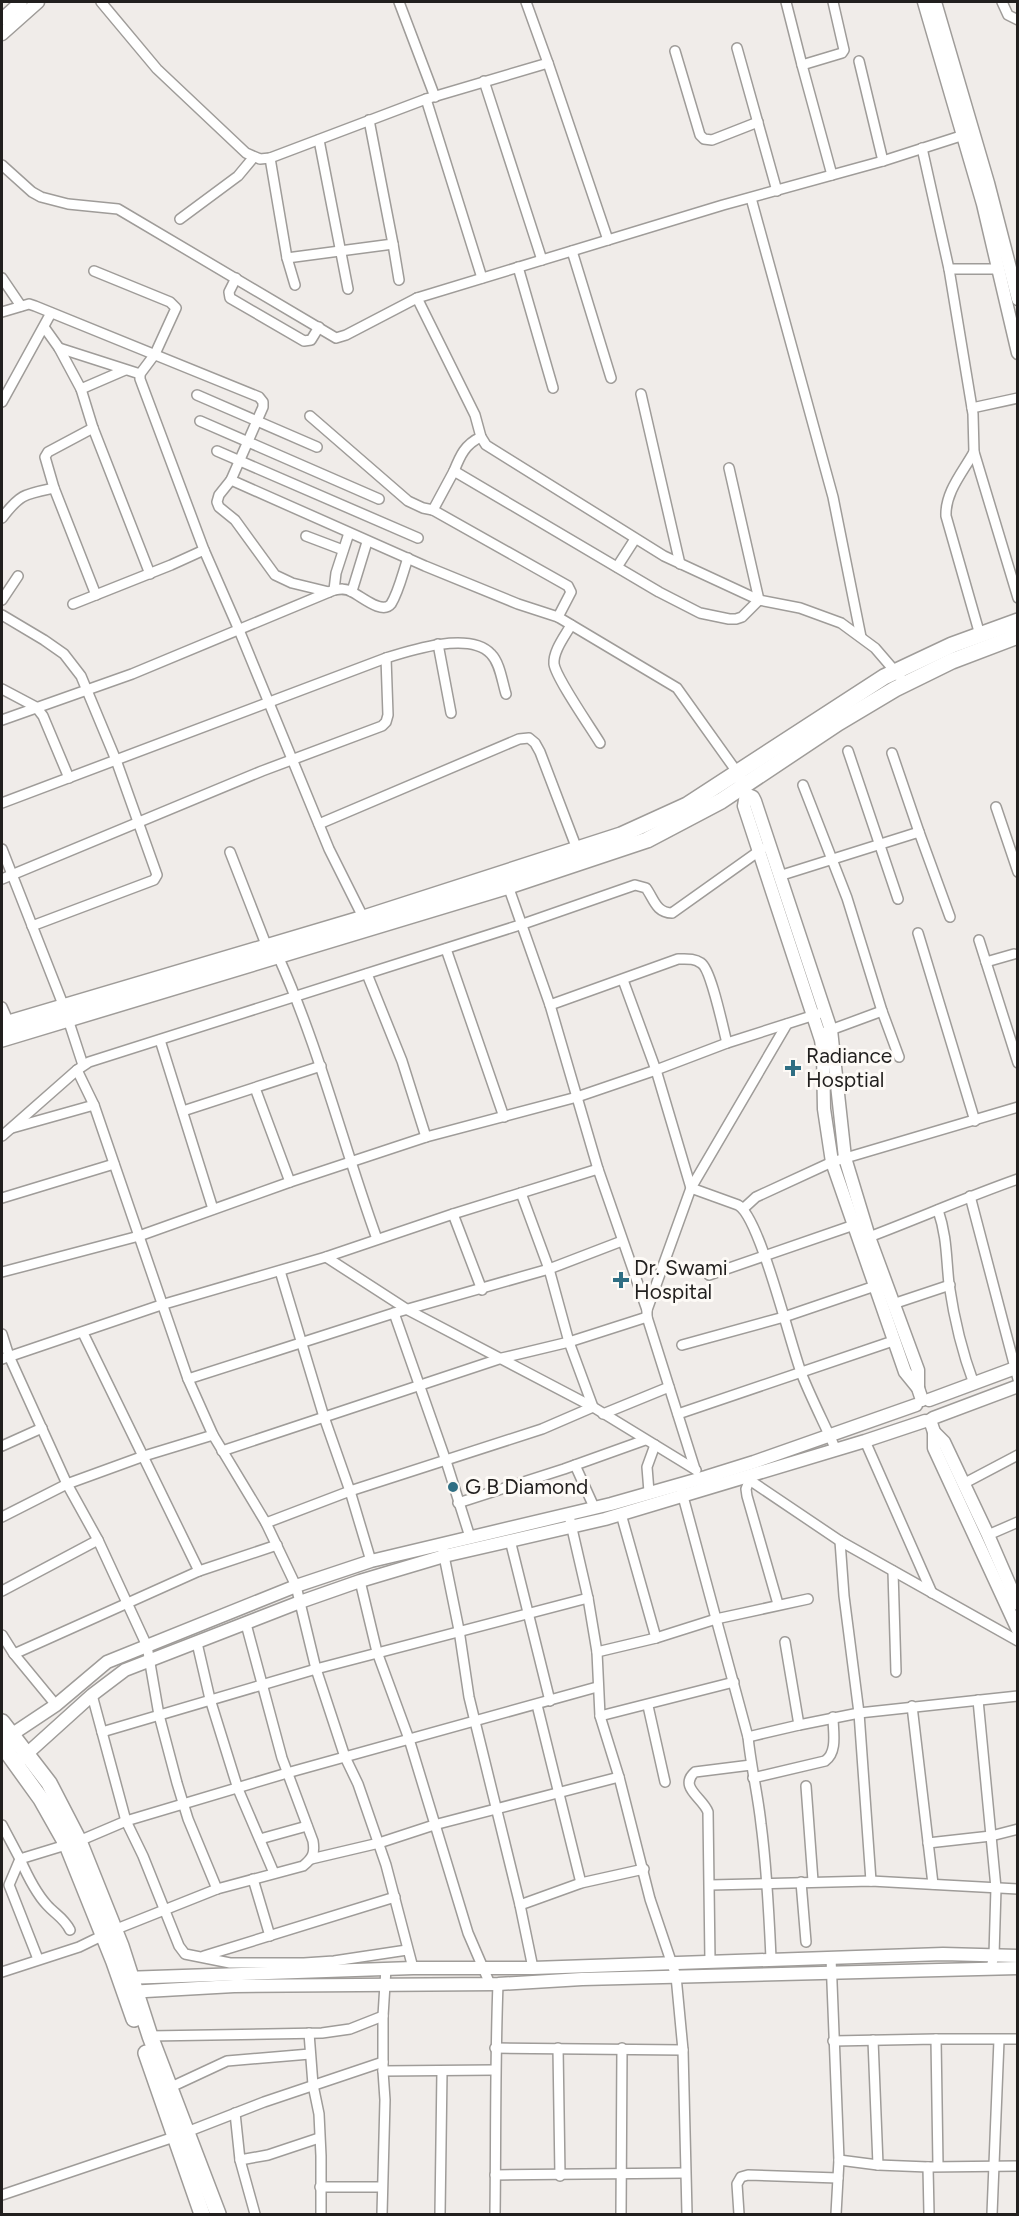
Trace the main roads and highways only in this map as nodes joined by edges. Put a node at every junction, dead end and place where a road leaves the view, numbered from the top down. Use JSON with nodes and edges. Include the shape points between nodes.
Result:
{"nodes":[{"id":1,"x":1017,"y":621,"type":"edge"},
{"id":2,"x":1017,"y":636,"type":"edge"},
{"id":3,"x":834,"y":717,"type":"junction"},
{"id":4,"x":742,"y":784,"type":"junction"},
{"id":5,"x":506,"y":879,"type":"junction"},
{"id":6,"x":66,"y":1013,"type":"junction"},
{"id":7,"x":5,"y":1024,"type":"edge"},
{"id":8,"x":2,"y":1039,"type":"edge"},
{"id":9,"x":2,"y":1722,"type":"edge"},
{"id":10,"x":5,"y":1740,"type":"edge"},
{"id":11,"x":128,"y":1985,"type":"junction"},
{"id":12,"x":181,"y":2134,"type":"junction"},
{"id":13,"x":202,"y":2214,"type":"edge"},
{"id":14,"x":218,"y":2214,"type":"edge"}],
"edges":[{"from":1,"to":3,"type":"main road","via":[[890,674]]},
{"from":2,"to":3,"type":"main road","via":[[952,661]]},
{"from":3,"to":4,"type":"main road"},
{"from":4,"to":5,"type":"main road"},
{"from":4,"to":5,"type":"main road","via":[[721,801],[647,840]]},
{"from":5,"to":6,"type":"main road"},
{"from":6,"to":7,"type":"main road"},
{"from":6,"to":8,"type":"main road"},
{"from":9,"to":10,"type":"main road"},
{"from":10,"to":11,"type":"main road","via":[[49,1783]]},
{"from":11,"to":12,"type":"main road"},
{"from":11,"to":12,"type":"main road","via":[[169,2088]]},
{"from":12,"to":13,"type":"main road"},
{"from":12,"to":14,"type":"main road"}]}
